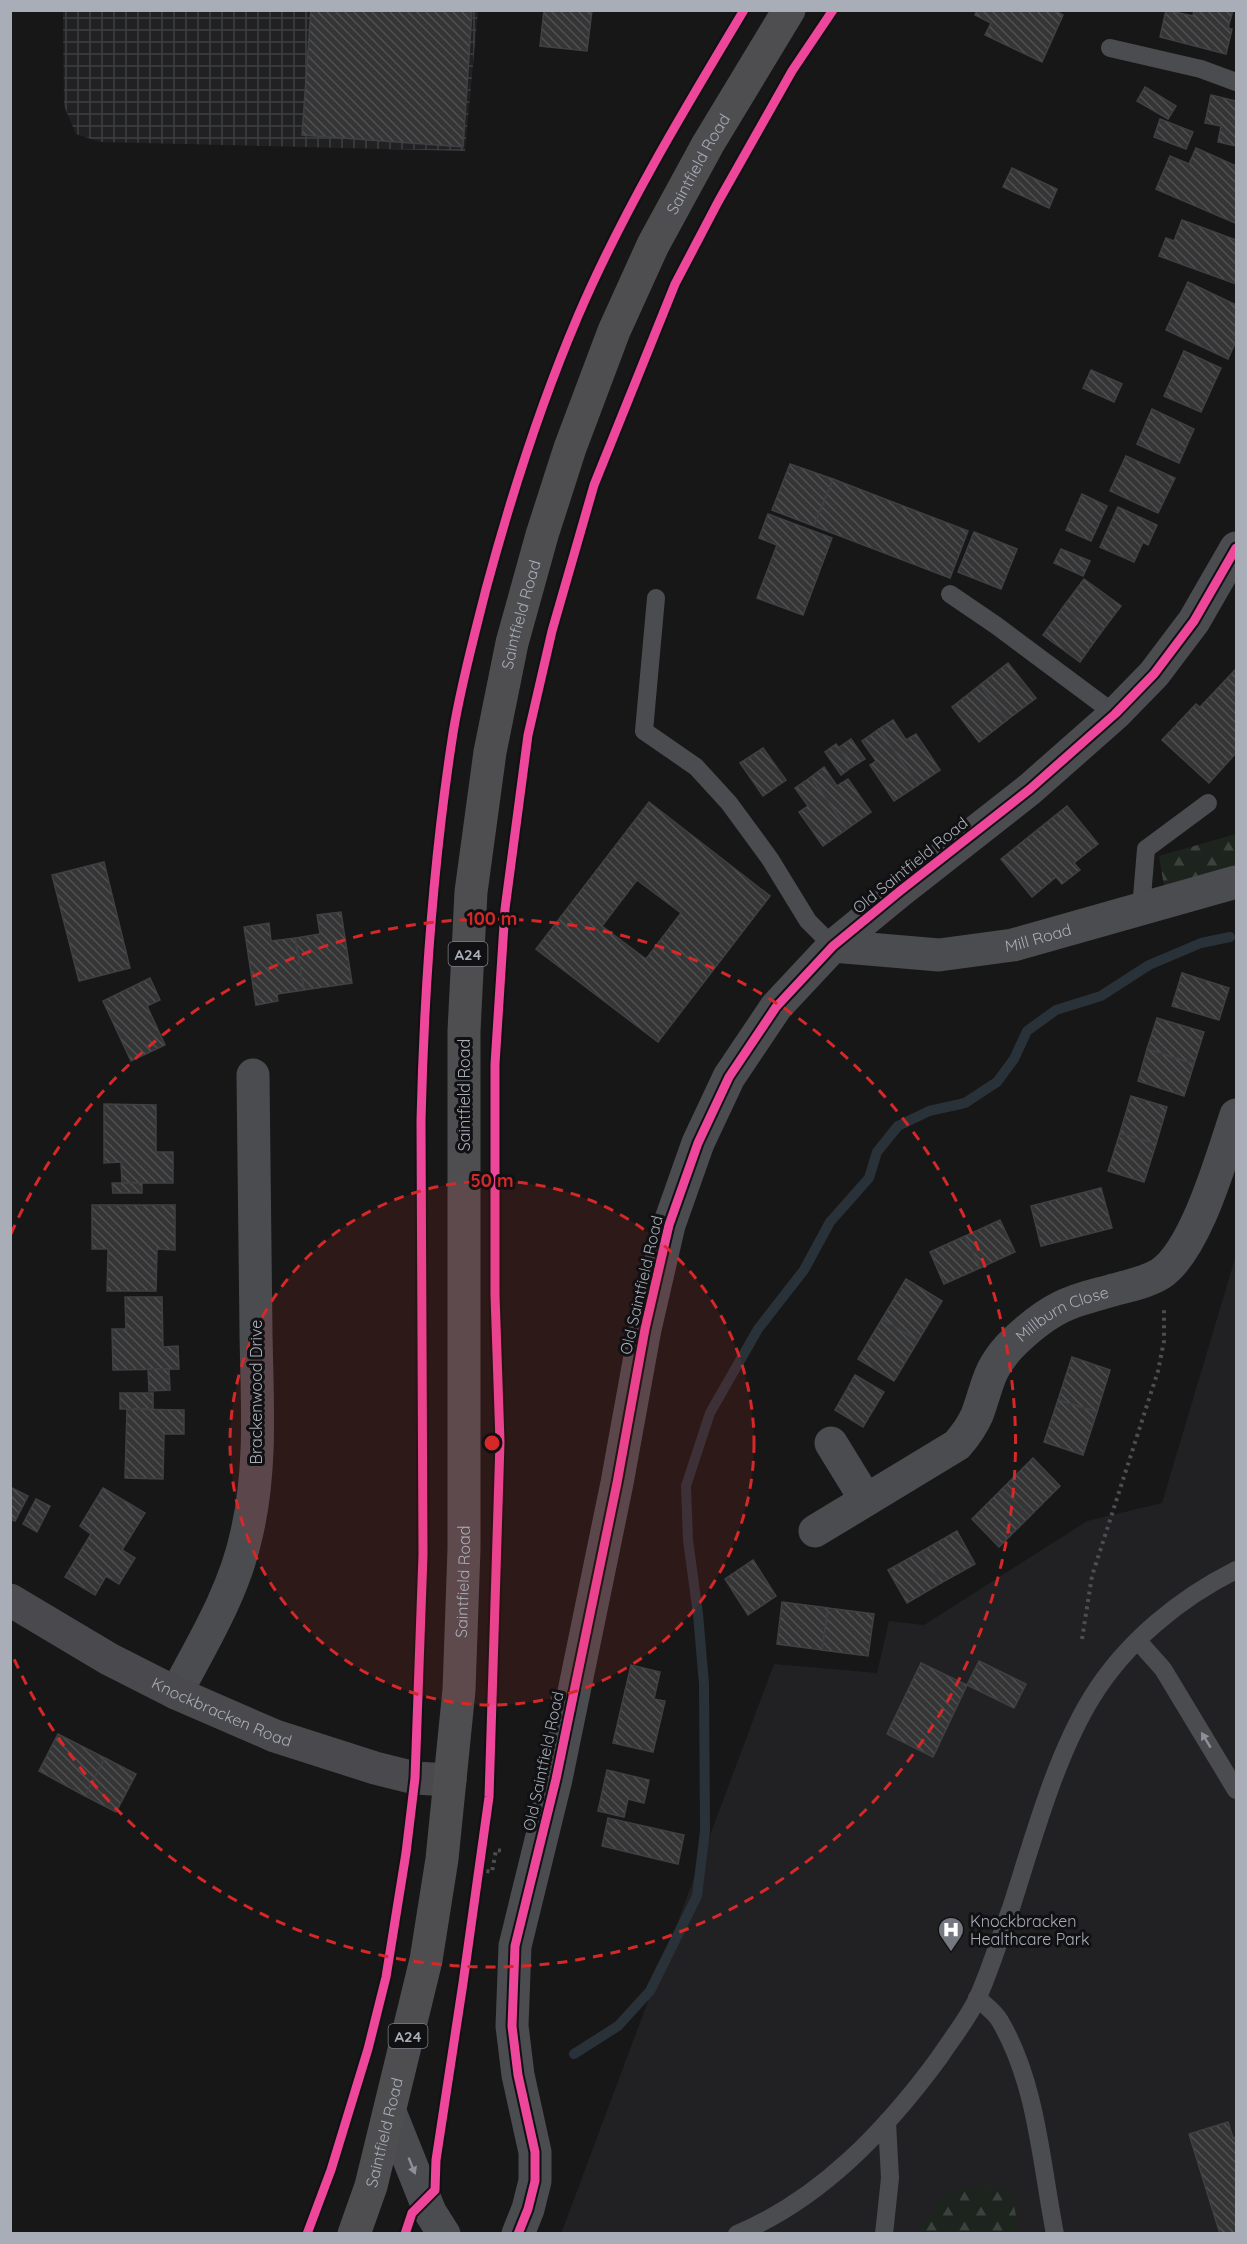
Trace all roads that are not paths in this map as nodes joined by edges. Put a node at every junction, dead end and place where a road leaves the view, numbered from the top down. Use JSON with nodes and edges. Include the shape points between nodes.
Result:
{"nodes":[{"id":1,"x":789,"y":10,"type":"edge"},
{"id":2,"x":1110,"y":48,"type":"dead end"},
{"id":3,"x":1236,"y":81,"type":"edge"},
{"id":4,"x":1236,"y":548,"type":"edge"},
{"id":5,"x":950,"y":594,"type":"dead end"},
{"id":6,"x":656,"y":598,"type":"dead end"},
{"id":7,"x":1115,"y":714,"type":"junction"},
{"id":8,"x":1209,"y":803,"type":"dead end"},
{"id":9,"x":1236,"y":882,"type":"edge"},
{"id":10,"x":1141,"y":909,"type":"junction"},
{"id":11,"x":833,"y":946,"type":"junction"},
{"id":12,"x":253,"y":1075,"type":"dead end"},
{"id":13,"x":1236,"y":1116,"type":"edge"},
{"id":14,"x":831,"y":1443,"type":"dead end"},
{"id":15,"x":866,"y":1500,"type":"junction"},
{"id":16,"x":815,"y":1531,"type":"dead end"},
{"id":17,"x":1236,"y":1570,"type":"edge"},
{"id":18,"x":10,"y":1600,"type":"edge"},
{"id":19,"x":1138,"y":1641,"type":"junction"},
{"id":20,"x":176,"y":1693,"type":"junction"},
{"id":21,"x":450,"y":1780,"type":"junction"},
{"id":22,"x":1236,"y":1790,"type":"edge"},
{"id":23,"x":977,"y":1998,"type":"junction"},
{"id":24,"x":390,"y":2112,"type":"junction"},
{"id":25,"x":887,"y":2122,"type":"junction"},
{"id":26,"x":361,"y":2232,"type":"edge"},
{"id":27,"x":444,"y":2234,"type":"edge"},
{"id":28,"x":518,"y":2234,"type":"edge"},
{"id":29,"x":737,"y":2234,"type":"edge"},
{"id":30,"x":884,"y":2234,"type":"edge"},
{"id":31,"x":1055,"y":2234,"type":"edge"}],
"edges":[{"from":1,"to":21,"type":"highway","name":"Saintfield Road","number":"A24","via":[[708,144],[653,245],[614,331],[542,535],[512,643],[490,752],[471,892],[464,1031],[464,1549],[459,1690]]},
{"from":2,"to":3,"type":"lane"},
{"from":4,"to":7,"type":"street","name":"Old Saintfield Road","via":[[1194,621],[1154,674]]},
{"from":5,"to":7,"type":"lane"},
{"from":6,"to":11,"type":"lane","via":[[644,731],[696,767],[729,803],[776,867],[808,921]]},
{"from":7,"to":11,"type":"street","name":"Old Saintfield Road","via":[[1030,789]]},
{"from":8,"to":10,"type":"lane","via":[[1146,849]]},
{"from":9,"to":10,"type":"street","name":"Mill Road"},
{"from":10,"to":11,"type":"street","name":"Mill Road","via":[[1013,945],[939,955]]},
{"from":11,"to":28,"type":"street","name":"Old Saintfield Road","via":[[776,1007],[729,1077],[698,1143],[669,1225],[556,1779],[515,1946],[512,2026],[535,2152],[534,2181]]},
{"from":12,"to":20,"type":"street","name":"Brackenwood Drive","via":[[256,1478],[247,1532],[232,1583]]},
{"from":13,"to":15,"type":"street","name":"Millburn Close","via":[[1200,1213],[1174,1261],[1160,1274],[1060,1307],[1032,1328],[998,1360],[987,1380],[977,1415],[957,1446]]},
{"from":14,"to":15,"type":"street"},
{"from":15,"to":16,"type":"street","name":"Millburn Close"},
{"from":17,"to":19,"type":"lane","via":[[1171,1611]]},
{"from":18,"to":20,"type":"street","name":"Knockbracken Road","via":[[109,1659]]},
{"from":22,"to":19,"type":"lane","one_way":true,"via":[[1163,1669]]},
{"from":19,"to":23,"type":"lane","via":[[1114,1665],[1092,1697],[1066,1748]]},
{"from":20,"to":21,"type":"street","name":"Knockbracken Road","via":[[274,1736],[415,1778]]},
{"from":21,"to":24,"type":"highway","name":"Saintfield Road","number":"A24","via":[[426,1960]]},
{"from":23,"to":25,"type":"lane","via":[[911,2096]]},
{"from":23,"to":31,"type":"lane","via":[[999,2019],[1026,2087]]},
{"from":24,"to":26,"type":"highway","name":"Saintfield Road","number":"A24"},
{"from":24,"to":27,"type":"street","one_way":true,"via":[[430,2212]]},
{"from":25,"to":29,"type":"lane","via":[[816,2190]]},
{"from":25,"to":30,"type":"lane","via":[[890,2178]]}]}
